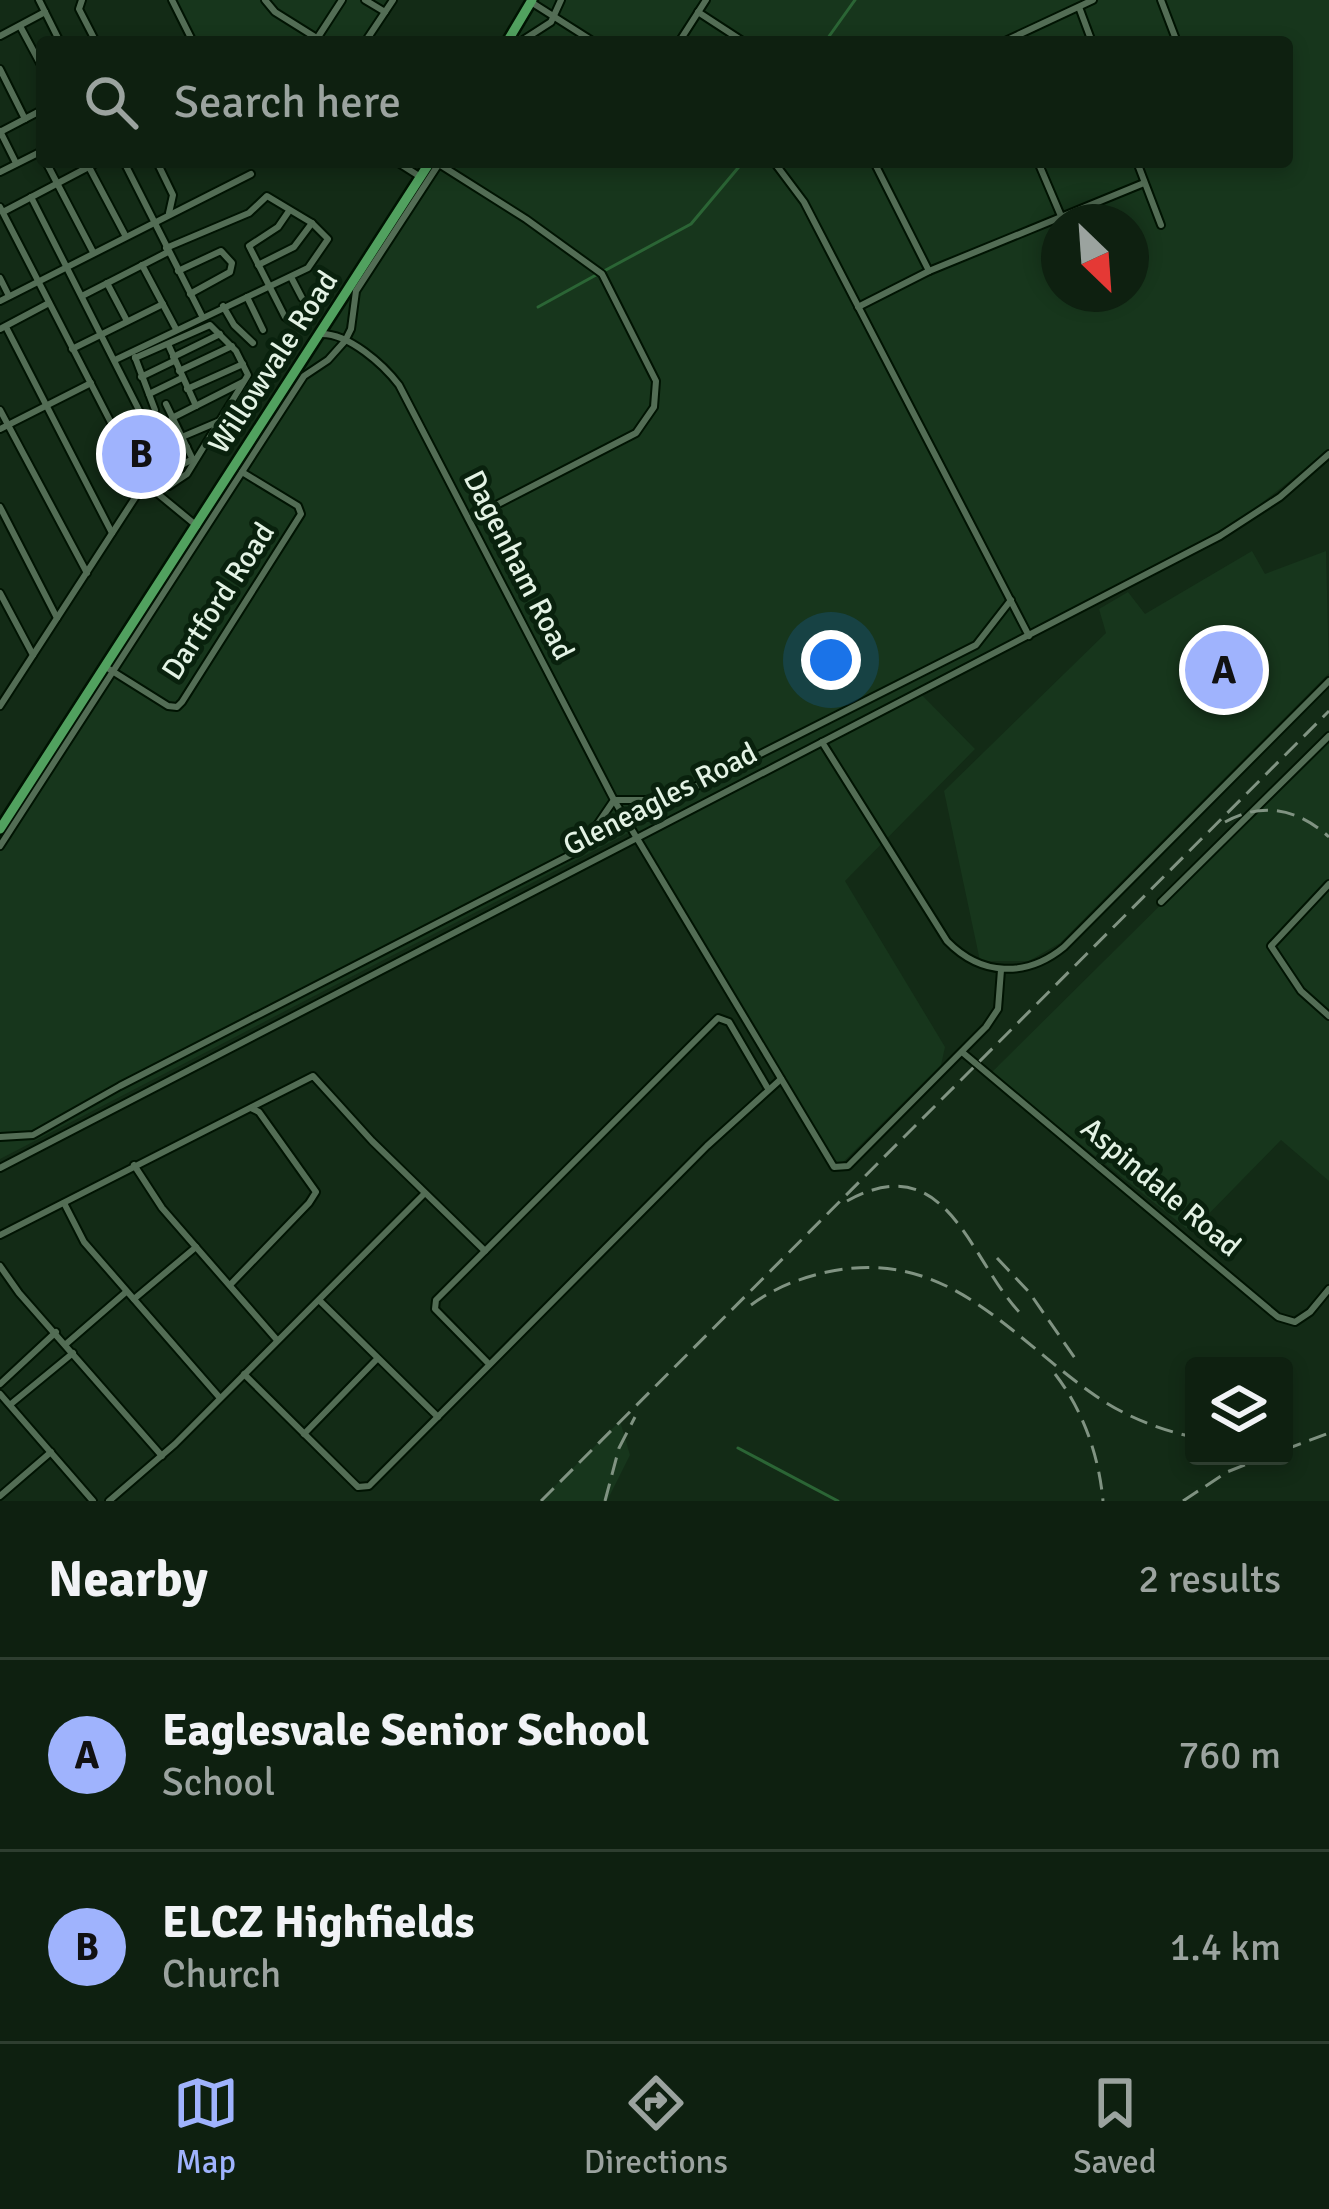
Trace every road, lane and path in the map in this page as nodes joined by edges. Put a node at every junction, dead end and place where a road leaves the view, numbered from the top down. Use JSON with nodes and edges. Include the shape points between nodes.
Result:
{"nodes":[{"id":1,"x":39,"y":0,"type":"edge"},
{"id":2,"x":82,"y":0,"type":"edge"},
{"id":3,"x":172,"y":0,"type":"edge"},
{"id":4,"x":266,"y":0,"type":"edge"},
{"id":5,"x":342,"y":0,"type":"edge"},
{"id":6,"x":365,"y":0,"type":"edge"},
{"id":7,"x":393,"y":0,"type":"edge"},
{"id":8,"x":561,"y":0,"type":"edge"},
{"id":9,"x":706,"y":0,"type":"edge"},
{"id":10,"x":1094,"y":0,"type":"edge"},
{"id":11,"x":1161,"y":0,"type":"edge"},
{"id":12,"x":531,"y":1,"type":"edge"},
{"id":13,"x":1078,"y":7,"type":"junction"},
{"id":14,"x":45,"y":12,"type":"junction"},
{"id":15,"x":385,"y":12,"type":"junction"},
{"id":16,"x":698,"y":12,"type":"junction"},
{"id":17,"x":555,"y":17,"type":"junction"},
{"id":18,"x":20,"y":26,"type":"junction"},
{"id":19,"x":0,"y":36,"type":"edge"},
{"id":20,"x":57,"y":36,"type":"edge"},
{"id":21,"x":93,"y":36,"type":"edge"},
{"id":22,"x":190,"y":36,"type":"edge"},
{"id":23,"x":314,"y":36,"type":"edge"},
{"id":24,"x":322,"y":36,"type":"edge"},
{"id":25,"x":369,"y":36,"type":"edge"},
{"id":26,"x":511,"y":36,"type":"edge"},
{"id":27,"x":528,"y":36,"type":"edge"},
{"id":28,"x":585,"y":36,"type":"edge"},
{"id":29,"x":683,"y":36,"type":"edge"},
{"id":30,"x":735,"y":36,"type":"edge"},
{"id":31,"x":1016,"y":36,"type":"edge"},
{"id":32,"x":1090,"y":36,"type":"edge"},
{"id":33,"x":1175,"y":36,"type":"edge"},
{"id":34,"x":36,"y":56,"type":"edge"},
{"id":35,"x":0,"y":69,"type":"edge"},
{"id":36,"x":36,"y":113,"type":"edge"},
{"id":37,"x":25,"y":119,"type":"junction"},
{"id":38,"x":0,"y":131,"type":"edge"},
{"id":39,"x":36,"y":157,"type":"edge"},
{"id":40,"x":16,"y":164,"type":"junction"},
{"id":41,"x":49,"y":168,"type":"edge"},
{"id":42,"x":85,"y":168,"type":"edge"},
{"id":43,"x":90,"y":168,"type":"edge"},
{"id":44,"x":127,"y":168,"type":"edge"},
{"id":45,"x":160,"y":168,"type":"edge"},
{"id":46,"x":407,"y":168,"type":"edge"},
{"id":47,"x":430,"y":168,"type":"edge"},
{"id":48,"x":433,"y":168,"type":"edge"},
{"id":49,"x":444,"y":168,"type":"edge"},
{"id":50,"x":778,"y":168,"type":"edge"},
{"id":51,"x":877,"y":168,"type":"edge"},
{"id":52,"x":1041,"y":168,"type":"edge"},
{"id":53,"x":1139,"y":168,"type":"edge"},
{"id":54,"x":0,"y":172,"type":"edge"},
{"id":55,"x":250,"y":174,"type":"dead end"},
{"id":56,"x":420,"y":176,"type":"junction"},
{"id":57,"x":58,"y":183,"type":"junction"},
{"id":58,"x":1144,"y":183,"type":"junction"},
{"id":59,"x":31,"y":197,"type":"junction"},
{"id":60,"x":1056,"y":204,"type":"edge"},
{"id":61,"x":1091,"y":204,"type":"edge"},
{"id":62,"x":290,"y":209,"type":"junction"},
{"id":63,"x":1,"y":210,"type":"edge"},
{"id":64,"x":169,"y":213,"type":"junction"},
{"id":65,"x":153,"y":220,"type":"junction"},
{"id":66,"x":311,"y":224,"type":"junction"},
{"id":67,"x":1041,"y":224,"type":"edge"},
{"id":68,"x":1161,"y":225,"type":"dead end"},
{"id":69,"x":125,"y":235,"type":"junction"},
{"id":70,"x":14,"y":236,"type":"junction"},
{"id":71,"x":0,"y":243,"type":"edge"},
{"id":72,"x":167,"y":250,"type":"junction"},
{"id":73,"x":92,"y":252,"type":"junction"},
{"id":74,"x":142,"y":265,"type":"junction"},
{"id":75,"x":258,"y":265,"type":"junction"},
{"id":76,"x":66,"y":266,"type":"junction"},
{"id":77,"x":178,"y":271,"type":"junction"},
{"id":78,"x":929,"y":271,"type":"junction"},
{"id":79,"x":291,"y":277,"type":"junction"},
{"id":80,"x":0,"y":278,"type":"edge"},
{"id":81,"x":38,"y":281,"type":"junction"},
{"id":82,"x":107,"y":283,"type":"junction"},
{"id":83,"x":269,"y":288,"type":"junction"},
{"id":84,"x":190,"y":294,"type":"junction"},
{"id":85,"x":9,"y":296,"type":"junction"},
{"id":86,"x":82,"y":296,"type":"junction"},
{"id":87,"x":247,"y":297,"type":"junction"},
{"id":88,"x":302,"y":298,"type":"dead end"},
{"id":89,"x":0,"y":301,"type":"edge"},
{"id":90,"x":49,"y":303,"type":"junction"},
{"id":91,"x":163,"y":304,"type":"junction"},
{"id":92,"x":224,"y":306,"type":"junction"},
{"id":93,"x":858,"y":307,"type":"junction"},
{"id":94,"x":202,"y":316,"type":"junction"},
{"id":95,"x":285,"y":317,"type":"dead end"},
{"id":96,"x":328,"y":320,"type":"junction"},
{"id":97,"x":127,"y":321,"type":"junction"},
{"id":98,"x":3,"y":328,"type":"edge"},
{"id":99,"x":176,"y":329,"type":"junction"},
{"id":100,"x":263,"y":330,"type":"dead end"},
{"id":101,"x":101,"y":334,"type":"junction"},
{"id":102,"x":220,"y":334,"type":"junction"},
{"id":103,"x":334,"y":334,"type":"junction"},
{"id":104,"x":319,"y":335,"type":"junction"},
{"id":105,"x":166,"y":339,"type":"junction"},
{"id":106,"x":345,"y":341,"type":"junction"},
{"id":107,"x":253,"y":343,"type":"dead end"},
{"id":108,"x":232,"y":346,"type":"junction"},
{"id":109,"x":73,"y":349,"type":"junction"},
{"id":110,"x":135,"y":354,"type":"junction"},
{"id":111,"x":173,"y":359,"type":"junction"},
{"id":112,"x":116,"y":360,"type":"junction"},
{"id":113,"x":244,"y":364,"type":"junction"},
{"id":114,"x":180,"y":375,"type":"junction"},
{"id":115,"x":141,"y":377,"type":"junction"},
{"id":116,"x":246,"y":380,"type":"junction"},
{"id":117,"x":91,"y":383,"type":"junction"},
{"id":118,"x":188,"y":391,"type":"junction"},
{"id":119,"x":148,"y":394,"type":"junction"},
{"id":120,"x":214,"y":397,"type":"junction"},
{"id":121,"x":166,"y":404,"type":"junction"},
{"id":122,"x":46,"y":406,"type":"junction"},
{"id":123,"x":196,"y":406,"type":"junction"},
{"id":124,"x":0,"y":410,"type":"edge"},
{"id":125,"x":155,"y":410,"type":"junction"},
{"id":126,"x":143,"y":418,"type":"junction"},
{"id":127,"x":172,"y":418,"type":"junction"},
{"id":128,"x":223,"y":418,"type":"junction"},
{"id":129,"x":4,"y":427,"type":"edge"},
{"id":130,"x":182,"y":436,"type":"junction"},
{"id":131,"x":119,"y":440,"type":"junction"},
{"id":132,"x":187,"y":447,"type":"junction"},
{"id":133,"x":1329,"y":454,"type":"edge"},
{"id":134,"x":194,"y":460,"type":"junction"},
{"id":135,"x":241,"y":472,"type":"junction"},
{"id":136,"x":149,"y":481,"type":"junction"},
{"id":137,"x":0,"y":507,"type":"edge"},
{"id":138,"x":469,"y":520,"type":"junction"},
{"id":139,"x":197,"y":526,"type":"junction"},
{"id":140,"x":10,"y":528,"type":"junction"},
{"id":141,"x":0,"y":533,"type":"edge"},
{"id":142,"x":112,"y":533,"type":"junction"},
{"id":143,"x":87,"y":573,"type":"junction"},
{"id":144,"x":0,"y":593,"type":"edge"},
{"id":145,"x":1011,"y":600,"type":"junction"},
{"id":146,"x":57,"y":618,"type":"junction"},
{"id":147,"x":1029,"y":636,"type":"junction"},
{"id":148,"x":33,"y":655,"type":"junction"},
{"id":149,"x":110,"y":669,"type":"junction"},
{"id":150,"x":1329,"y":682,"type":"edge"},
{"id":151,"x":0,"y":706,"type":"edge"},
{"id":152,"x":841,"y":732,"type":"junction"},
{"id":153,"x":1329,"y":736,"type":"edge"},
{"id":154,"x":822,"y":742,"type":"junction"},
{"id":155,"x":800,"y":754,"type":"junction"},
{"id":156,"x":831,"y":758,"type":"junction"},
{"id":157,"x":614,"y":800,"type":"junction"},
{"id":158,"x":0,"y":829,"type":"edge"},
{"id":159,"x":636,"y":839,"type":"junction"},
{"id":160,"x":0,"y":846,"type":"edge"},
{"id":161,"x":1329,"y":884,"type":"edge"},
{"id":162,"x":1161,"y":902,"type":"dead end"},
{"id":163,"x":1001,"y":970,"type":"junction"},
{"id":164,"x":734,"y":1000,"type":"junction"},
{"id":165,"x":1329,"y":1016,"type":"edge"},
{"id":166,"x":722,"y":1017,"type":"junction"},
{"id":167,"x":962,"y":1052,"type":"junction"},
{"id":168,"x":781,"y":1079,"type":"junction"},
{"id":169,"x":767,"y":1087,"type":"junction"},
{"id":170,"x":250,"y":1108,"type":"junction"},
{"id":171,"x":0,"y":1137,"type":"edge"},
{"id":172,"x":134,"y":1165,"type":"junction"},
{"id":173,"x":0,"y":1168,"type":"edge"},
{"id":174,"x":425,"y":1193,"type":"junction"},
{"id":175,"x":64,"y":1203,"type":"junction"},
{"id":176,"x":0,"y":1235,"type":"edge"},
{"id":177,"x":196,"y":1247,"type":"junction"},
{"id":178,"x":485,"y":1251,"type":"junction"},
{"id":179,"x":0,"y":1266,"type":"edge"},
{"id":180,"x":230,"y":1285,"type":"junction"},
{"id":181,"x":1329,"y":1289,"type":"edge"},
{"id":182,"x":126,"y":1292,"type":"junction"},
{"id":183,"x":134,"y":1299,"type":"junction"},
{"id":184,"x":320,"y":1300,"type":"junction"},
{"id":185,"x":56,"y":1332,"type":"junction"},
{"id":186,"x":277,"y":1340,"type":"junction"},
{"id":187,"x":66,"y":1344,"type":"junction"},
{"id":188,"x":73,"y":1353,"type":"junction"},
{"id":189,"x":378,"y":1359,"type":"junction"},
{"id":190,"x":489,"y":1364,"type":"junction"},
{"id":191,"x":244,"y":1373,"type":"junction"},
{"id":192,"x":0,"y":1384,"type":"edge"},
{"id":193,"x":1,"y":1396,"type":"edge"},
{"id":194,"x":220,"y":1398,"type":"junction"},
{"id":195,"x":10,"y":1405,"type":"junction"},
{"id":196,"x":438,"y":1417,"type":"junction"},
{"id":197,"x":304,"y":1434,"type":"junction"},
{"id":198,"x":51,"y":1453,"type":"junction"},
{"id":199,"x":162,"y":1456,"type":"junction"},
{"id":200,"x":0,"y":1496,"type":"edge"},
{"id":201,"x":93,"y":1501,"type":"edge"},
{"id":202,"x":109,"y":1501,"type":"edge"}],
"edges":[{"from":1,"to":14,"type":"street"},
{"from":2,"to":21,"type":"street"},
{"from":3,"to":22,"type":"street"},
{"from":4,"to":23,"type":"street"},
{"from":5,"to":24,"type":"street"},
{"from":6,"to":15,"type":"street"},
{"from":7,"to":15,"type":"street"},
{"from":8,"to":17,"type":"street"},
{"from":9,"to":16,"type":"street"},
{"from":10,"to":13,"type":"street"},
{"from":11,"to":33,"type":"street"},
{"from":12,"to":17,"type":"street"},
{"from":12,"to":26,"type":"main road"},
{"from":13,"to":31,"type":"street"},
{"from":13,"to":32,"type":"street"},
{"from":14,"to":18,"type":"street"},
{"from":14,"to":20,"type":"street"},
{"from":15,"to":25,"type":"street"},
{"from":16,"to":29,"type":"street"},
{"from":16,"to":30,"type":"street"},
{"from":17,"to":27,"type":"street"},
{"from":17,"to":28,"type":"street"},
{"from":18,"to":19,"type":"street"},
{"from":18,"to":34,"type":"street"},
{"from":35,"to":37,"type":"street"},
{"from":36,"to":37,"type":"street"},
{"from":37,"to":38,"type":"street"},
{"from":38,"to":40,"type":"street"},
{"from":39,"to":40,"type":"street"},
{"from":40,"to":54,"type":"street"},
{"from":41,"to":57,"type":"street"},
{"from":42,"to":57,"type":"street"},
{"from":43,"to":69,"type":"street"},
{"from":44,"to":65,"type":"street"},
{"from":45,"to":64,"type":"street","via":[[173,195]]},
{"from":46,"to":56,"type":"street"},
{"from":47,"to":56,"type":"main road","name":"Willowvale Road"},
{"from":48,"to":106,"type":"street","via":[[356,291]]},
{"from":49,"to":138,"type":"street","via":[[599,270],[657,391],[636,433]]},
{"from":50,"to":93,"type":"street"},
{"from":51,"to":78,"type":"street"},
{"from":52,"to":60,"type":"street"},
{"from":53,"to":58,"type":"street"},
{"from":55,"to":64,"type":"street"},
{"from":56,"to":96,"type":"main road","name":"Willowvale Road"},
{"from":57,"to":59,"type":"street"},
{"from":57,"to":73,"type":"street"},
{"from":58,"to":61,"type":"street"},
{"from":58,"to":68,"type":"street"},
{"from":59,"to":63,"type":"street"},
{"from":59,"to":76,"type":"street"},
{"from":62,"to":66,"type":"street"},
{"from":62,"to":72,"type":"street","via":[[267,196],[249,213]]},
{"from":62,"to":75,"type":"street","via":[[250,244]]},
{"from":63,"to":70,"type":"street"},
{"from":64,"to":65,"type":"street"},
{"from":65,"to":69,"type":"street"},
{"from":65,"to":72,"type":"street"},
{"from":66,"to":75,"type":"street","via":[[291,250]]},
{"from":66,"to":79,"type":"street","via":[[328,242],[312,266]]},
{"from":67,"to":78,"type":"street"},
{"from":69,"to":73,"type":"street"},
{"from":70,"to":71,"type":"street"},
{"from":70,"to":81,"type":"street"},
{"from":72,"to":74,"type":"street"},
{"from":72,"to":77,"type":"street"},
{"from":73,"to":76,"type":"street"},
{"from":74,"to":82,"type":"street"},
{"from":74,"to":91,"type":"street"},
{"from":75,"to":83,"type":"street"},
{"from":76,"to":81,"type":"street"},
{"from":76,"to":86,"type":"street"},
{"from":77,"to":84,"type":"street"},
{"from":77,"to":84,"type":"street","via":[[221,250],[232,263],[227,275]]},
{"from":78,"to":93,"type":"street"},
{"from":79,"to":83,"type":"street"},
{"from":79,"to":88,"type":"street"},
{"from":80,"to":85,"type":"street"},
{"from":81,"to":85,"type":"street"},
{"from":81,"to":90,"type":"street"},
{"from":82,"to":86,"type":"street"},
{"from":82,"to":97,"type":"street"},
{"from":83,"to":87,"type":"street"},
{"from":83,"to":95,"type":"street"},
{"from":84,"to":94,"type":"street"},
{"from":85,"to":89,"type":"street"},
{"from":86,"to":101,"type":"street"},
{"from":87,"to":92,"type":"street"},
{"from":87,"to":100,"type":"street"},
{"from":90,"to":98,"type":"street"},
{"from":90,"to":109,"type":"street"},
{"from":91,"to":97,"type":"street"},
{"from":91,"to":99,"type":"street"},
{"from":92,"to":94,"type":"street"},
{"from":92,"to":107,"type":"street"},
{"from":93,"to":145,"type":"street"},
{"from":94,"to":99,"type":"street"},
{"from":96,"to":103,"type":"street"},
{"from":96,"to":104,"type":"main road","name":"Willowvale Road"},
{"from":97,"to":101,"type":"street"},
{"from":98,"to":122,"type":"street"},
{"from":99,"to":105,"type":"street"},
{"from":101,"to":109,"type":"street"},
{"from":101,"to":112,"type":"street"},
{"from":102,"to":105,"type":"street","via":[[208,325]]},
{"from":102,"to":108,"type":"street"},
{"from":102,"to":111,"type":"street"},
{"from":103,"to":104,"type":"street"},
{"from":103,"to":106,"type":"street","name":"Dagenham Road"},
{"from":104,"to":139,"type":"main road","name":"Willowvale Road"},
{"from":105,"to":110,"type":"street"},
{"from":105,"to":111,"type":"street"},
{"from":106,"to":135,"type":"street","via":[[304,376]]},
{"from":106,"to":138,"type":"street","name":"Dagenham Road","via":[[399,386]]},
{"from":108,"to":113,"type":"street"},
{"from":108,"to":114,"type":"street"},
{"from":109,"to":117,"type":"street"},
{"from":110,"to":112,"type":"street"},
{"from":110,"to":115,"type":"street"},
{"from":111,"to":114,"type":"street"},
{"from":111,"to":115,"type":"street"},
{"from":112,"to":126,"type":"street"},
{"from":113,"to":116,"type":"street"},
{"from":113,"to":118,"type":"street"},
{"from":114,"to":118,"type":"street"},
{"from":114,"to":119,"type":"street"},
{"from":115,"to":119,"type":"street"},
{"from":116,"to":120,"type":"street"},
{"from":116,"to":128,"type":"street"},
{"from":117,"to":122,"type":"street"},
{"from":117,"to":131,"type":"street"},
{"from":118,"to":121,"type":"street"},
{"from":118,"to":123,"type":"street"},
{"from":119,"to":125,"type":"street"},
{"from":120,"to":123,"type":"street"},
{"from":120,"to":128,"type":"street"},
{"from":121,"to":125,"type":"street"},
{"from":121,"to":127,"type":"street"},
{"from":122,"to":129,"type":"street"},
{"from":122,"to":142,"type":"street"},
{"from":123,"to":127,"type":"street"},
{"from":124,"to":129,"type":"street"},
{"from":125,"to":126,"type":"street"},
{"from":126,"to":131,"type":"street"},
{"from":127,"to":130,"type":"street"},
{"from":128,"to":130,"type":"street"},
{"from":128,"to":134,"type":"street"},
{"from":129,"to":143,"type":"street"},
{"from":130,"to":132,"type":"street"},
{"from":131,"to":136,"type":"street"},
{"from":132,"to":134,"type":"street"},
{"from":132,"to":136,"type":"street","via":[[146,467]]},
{"from":133,"to":147,"type":"street","name":"Gleneagles Road","via":[[1239,525]]},
{"from":134,"to":136,"type":"street"},
{"from":134,"to":136,"type":"street","via":[[169,486]]},
{"from":135,"to":149,"type":"street"},
{"from":135,"to":149,"type":"street","name":"Dartford Road","via":[[301,511],[179,705],[162,703]]},
{"from":136,"to":139,"type":"street"},
{"from":136,"to":142,"type":"street"},
{"from":137,"to":140,"type":"street"},
{"from":138,"to":157,"type":"street","name":"Dagenham Road"},
{"from":139,"to":149,"type":"main road","name":"Willowvale Road"},
{"from":140,"to":141,"type":"street"},
{"from":140,"to":146,"type":"street"},
{"from":142,"to":143,"type":"street"},
{"from":143,"to":146,"type":"street"},
{"from":144,"to":148,"type":"street"},
{"from":145,"to":147,"type":"street"},
{"from":145,"to":157,"type":"street","via":[[976,645],[669,800]]},
{"from":146,"to":148,"type":"street"},
{"from":147,"to":152,"type":"street","name":"Gleneagles Road"},
{"from":148,"to":151,"type":"street"},
{"from":149,"to":158,"type":"main road","name":"Willowvale Road"},
{"from":149,"to":160,"type":"street"},
{"from":150,"to":163,"type":"street","via":[[1064,947],[1033,966]]},
{"from":152,"to":154,"type":"street","name":"Gleneagles Road"},
{"from":152,"to":156,"type":"street"},
{"from":153,"to":162,"type":"street"},
{"from":154,"to":155,"type":"street","name":"Gleneagles Road"},
{"from":154,"to":156,"type":"street"},
{"from":155,"to":156,"type":"street"},
{"from":155,"to":159,"type":"street","name":"Gleneagles Road"},
{"from":156,"to":163,"type":"street","via":[[947,941],[969,960]]},
{"from":157,"to":159,"type":"street","name":"Dagenham Road"},
{"from":157,"to":171,"type":"street","via":[[580,850],[32,1135]]},
{"from":159,"to":164,"type":"street","name":"Dagenham Road"},
{"from":159,"to":173,"type":"street","name":"Gleneagles Road"},
{"from":161,"to":165,"type":"street","via":[[1271,946]]},
{"from":163,"to":167,"type":"street","via":[[996,1013]]},
{"from":164,"to":166,"type":"street"},
{"from":164,"to":168,"type":"street","name":"Dagenham Road"},
{"from":166,"to":169,"type":"street"},
{"from":166,"to":178,"type":"street"},
{"from":167,"to":168,"type":"street","name":"Dagenham Road","via":[[843,1169],[834,1167]]},
{"from":167,"to":181,"type":"street","name":"Aspindale Road","via":[[1286,1322],[1303,1319]]},
{"from":168,"to":169,"type":"street"},
{"from":169,"to":190,"type":"street"},
{"from":170,"to":172,"type":"street"},
{"from":170,"to":174,"type":"street","via":[[313,1076]]},
{"from":170,"to":180,"type":"street","via":[[316,1192]]},
{"from":172,"to":175,"type":"street"},
{"from":172,"to":177,"type":"street"},
{"from":174,"to":178,"type":"street"},
{"from":174,"to":184,"type":"street"},
{"from":175,"to":176,"type":"street"},
{"from":175,"to":182,"type":"street"},
{"from":177,"to":180,"type":"street"},
{"from":177,"to":183,"type":"street"},
{"from":178,"to":190,"type":"street","via":[[434,1306]]},
{"from":179,"to":185,"type":"street"},
{"from":180,"to":186,"type":"street"},
{"from":182,"to":183,"type":"street"},
{"from":182,"to":187,"type":"street"},
{"from":183,"to":194,"type":"street"},
{"from":184,"to":186,"type":"street"},
{"from":184,"to":189,"type":"street"},
{"from":185,"to":187,"type":"street"},
{"from":185,"to":192,"type":"street"},
{"from":186,"to":191,"type":"street"},
{"from":187,"to":188,"type":"street"},
{"from":188,"to":195,"type":"street"},
{"from":188,"to":199,"type":"street"},
{"from":189,"to":196,"type":"street"},
{"from":189,"to":197,"type":"street"},
{"from":190,"to":196,"type":"street"},
{"from":191,"to":194,"type":"street"},
{"from":191,"to":197,"type":"street"},
{"from":193,"to":195,"type":"street"},
{"from":194,"to":199,"type":"street"},
{"from":195,"to":198,"type":"street"},
{"from":196,"to":197,"type":"street","via":[[361,1489]]},
{"from":198,"to":200,"type":"street"},
{"from":198,"to":201,"type":"street"},
{"from":199,"to":202,"type":"street"}]}
